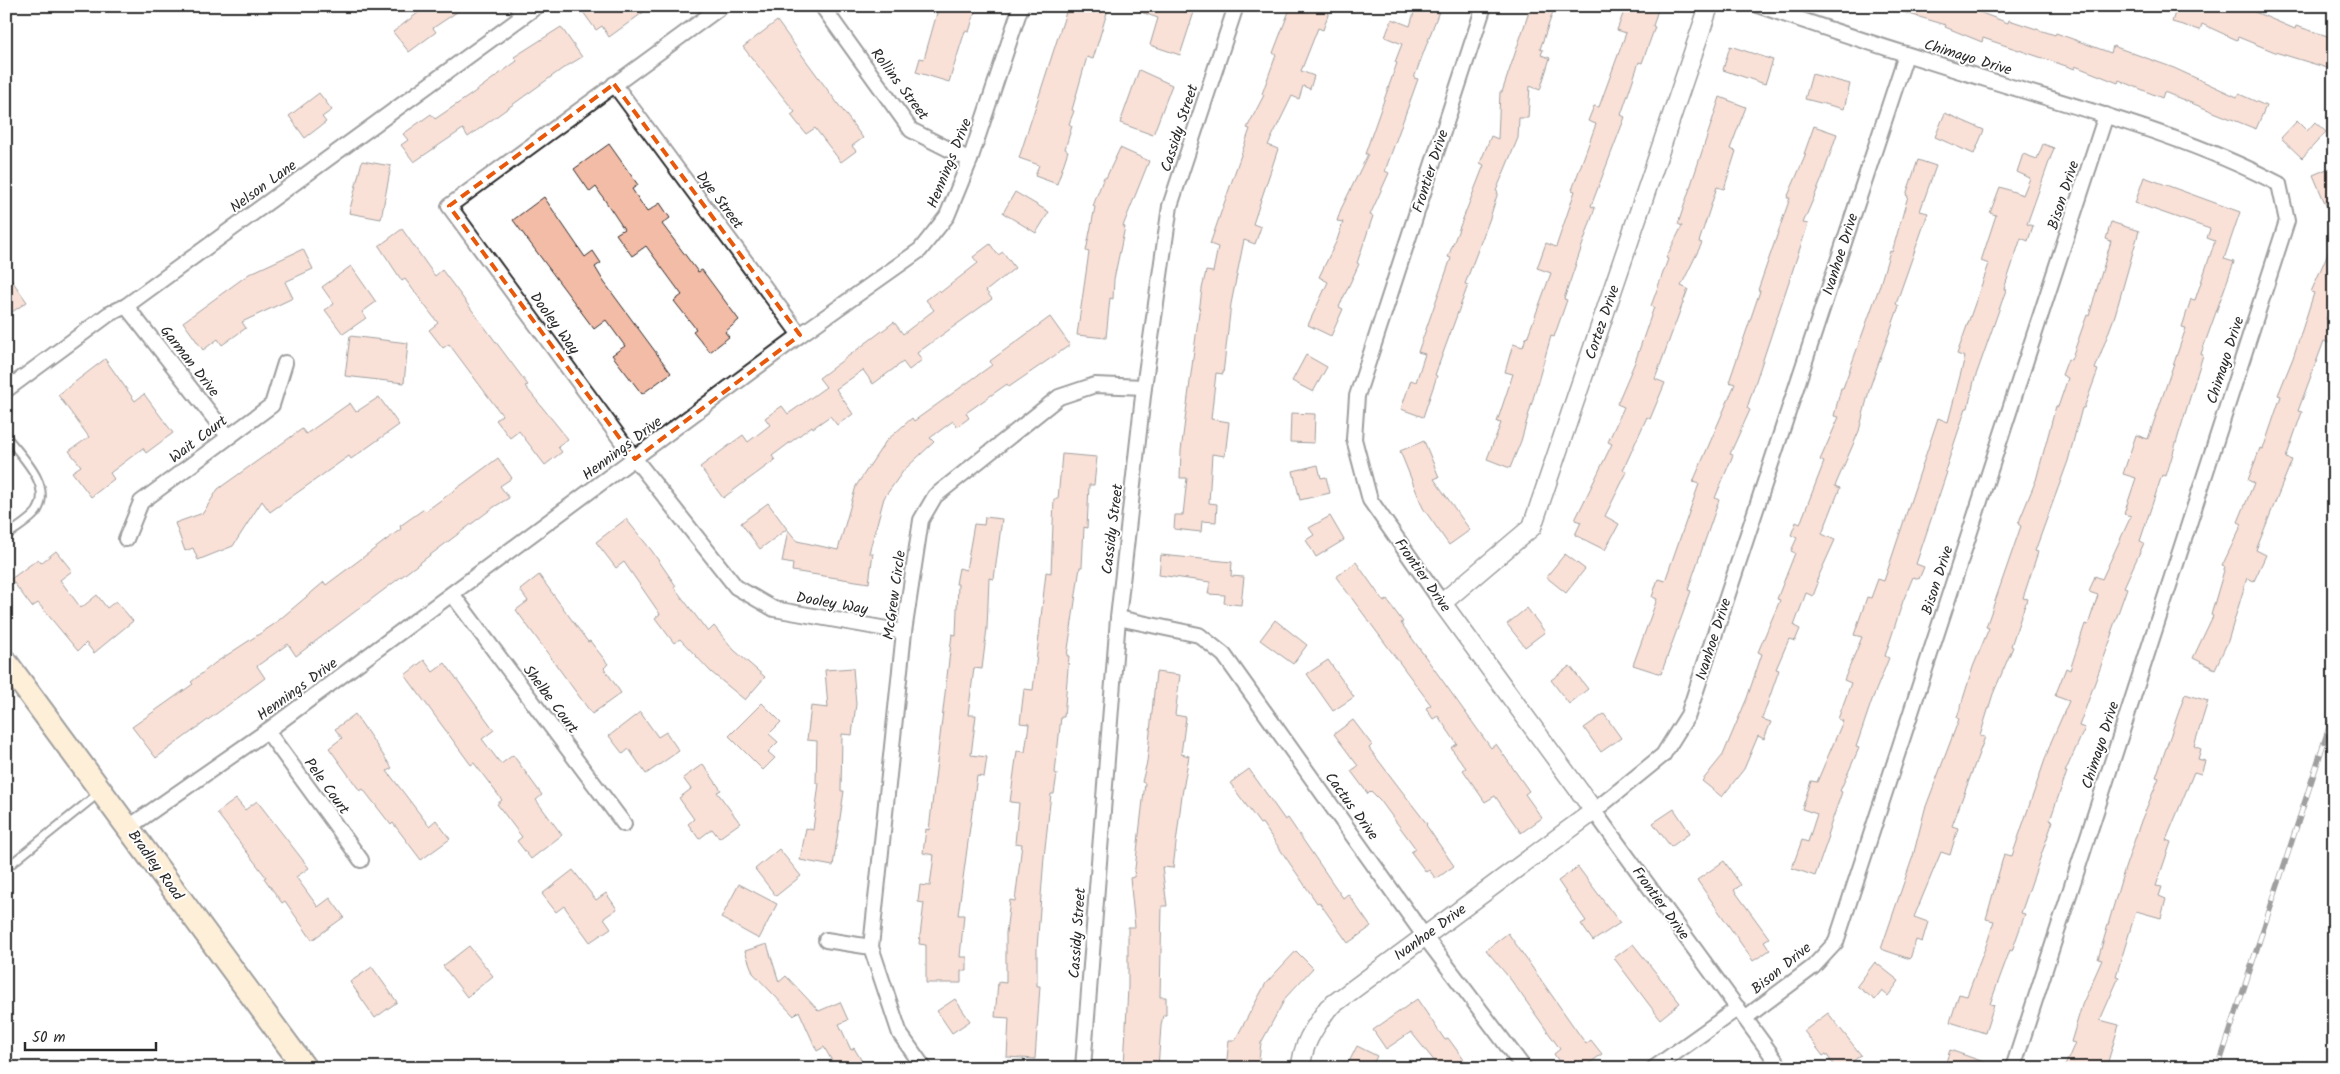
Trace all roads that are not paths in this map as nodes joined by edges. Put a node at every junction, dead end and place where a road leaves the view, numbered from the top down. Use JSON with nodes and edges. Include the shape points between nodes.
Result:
{"nodes":[{"id":1,"x":513,"y":6,"type":"edge"},
{"id":2,"x":537,"y":6,"type":"edge"},
{"id":3,"x":722,"y":6,"type":"edge"},
{"id":4,"x":822,"y":6,"type":"edge"},
{"id":5,"x":1020,"y":6,"type":"edge"},
{"id":6,"x":1236,"y":6,"type":"edge"},
{"id":7,"x":1484,"y":6,"type":"edge"},
{"id":8,"x":1709,"y":6,"type":"edge"},
{"id":9,"x":1760,"y":6,"type":"edge"},
{"id":10,"x":518,"y":20,"type":"junction"},
{"id":11,"x":1906,"y":55,"type":"junction"},
{"id":12,"x":614,"y":84,"type":"junction"},
{"id":13,"x":2106,"y":115,"type":"junction"},
{"id":14,"x":970,"y":160,"type":"junction"},
{"id":15,"x":126,"y":306,"type":"junction"},
{"id":16,"x":800,"y":335,"type":"junction"},
{"id":17,"x":285,"y":363,"type":"dead end"},
{"id":18,"x":1144,"y":387,"type":"junction"},
{"id":19,"x":6,"y":390,"type":"edge"},
{"id":20,"x":6,"y":436,"type":"edge"},
{"id":21,"x":228,"y":436,"type":"junction"},
{"id":22,"x":635,"y":459,"type":"junction"},
{"id":23,"x":6,"y":536,"type":"edge"},
{"id":24,"x":126,"y":539,"type":"dead end"},
{"id":25,"x":452,"y":594,"type":"junction"},
{"id":26,"x":1442,"y":603,"type":"junction"},
{"id":27,"x":1118,"y":618,"type":"junction"},
{"id":28,"x":904,"y":632,"type":"junction"},
{"id":29,"x":6,"y":662,"type":"edge"},
{"id":30,"x":267,"y":731,"type":"junction"},
{"id":31,"x":102,"y":791,"type":"junction"},
{"id":32,"x":1594,"y":811,"type":"junction"},
{"id":33,"x":624,"y":824,"type":"dead end"},
{"id":34,"x":129,"y":827,"type":"junction"},
{"id":35,"x":361,"y":860,"type":"dead end"},
{"id":36,"x":6,"y":868,"type":"edge"},
{"id":37,"x":1425,"y":936,"type":"junction"},
{"id":38,"x":826,"y":940,"type":"dead end"},
{"id":39,"x":871,"y":947,"type":"junction"},
{"id":40,"x":1741,"y":1013,"type":"junction"},
{"id":41,"x":305,"y":1068,"type":"edge"},
{"id":42,"x":924,"y":1068,"type":"edge"},
{"id":43,"x":1082,"y":1068,"type":"edge"},
{"id":44,"x":1301,"y":1068,"type":"edge"},
{"id":45,"x":1524,"y":1068,"type":"edge"},
{"id":46,"x":1654,"y":1068,"type":"edge"},
{"id":47,"x":1781,"y":1068,"type":"edge"},
{"id":48,"x":2013,"y":1068,"type":"edge"}],
"edges":[{"from":1,"to":10,"type":"lane"},
{"from":2,"to":10,"type":"street","name":"Nelson Lane"},
{"from":3,"to":12,"type":"street","name":"Dooley Way"},
{"from":4,"to":14,"type":"street","name":"Rollins Street","via":[[911,130]]},
{"from":5,"to":14,"type":"street","name":"Hennings Drive"},
{"from":6,"to":18,"type":"street","name":"Cassidy Street","via":[[1170,206]]},
{"from":7,"to":26,"type":"street","name":"Frontier Drive","via":[[1357,396],[1354,439],[1370,500]]},
{"from":8,"to":26,"type":"street","name":"Cortez Drive","via":[[1532,527]]},
{"from":9,"to":11,"type":"street","name":"Chimayo Drive"},
{"from":10,"to":15,"type":"street","name":"Nelson Lane"},
{"from":11,"to":13,"type":"street","name":"Chimayo Drive"},
{"from":11,"to":32,"type":"street","name":"Ivanhoe Drive","via":[[1688,715],[1663,754]]},
{"from":12,"to":16,"type":"street","name":"Dye Street"},
{"from":12,"to":22,"type":"street","name":"Dooley Way","via":[[449,206]]},
{"from":13,"to":40,"type":"street","name":"Bison Drive","via":[[1836,942],[1813,967]]},
{"from":13,"to":48,"type":"street","name":"Chimayo Drive","via":[[2244,165],[2279,184],[2287,221]]},
{"from":14,"to":16,"type":"street","name":"Hennings Drive","via":[[947,216],[920,250]]},
{"from":15,"to":19,"type":"street","name":"Nelson Lane","via":[[110,314]]},
{"from":15,"to":21,"type":"street","name":"Garman Drive"},
{"from":16,"to":22,"type":"street","name":"Hennings Drive"},
{"from":17,"to":21,"type":"street","name":"Wait Court","via":[[272,405]]},
{"from":18,"to":27,"type":"street","name":"Cassidy Street"},
{"from":18,"to":28,"type":"street","name":"McGrew Circle","via":[[1095,385],[1059,397],[935,496],[922,520]]},
{"from":20,"to":23,"type":"lane","via":[[39,482],[42,495],[37,512]]},
{"from":21,"to":24,"type":"street","name":"Wait Court","via":[[141,502]]},
{"from":22,"to":25,"type":"street","name":"Hennings Drive"},
{"from":22,"to":28,"type":"street","name":"Dooley Way","via":[[736,587],[774,609]]},
{"from":25,"to":30,"type":"street","name":"Hennings Drive"},
{"from":25,"to":33,"type":"street","name":"Shelbe Court"},
{"from":26,"to":32,"type":"street","name":"Frontier Drive"},
{"from":27,"to":37,"type":"street","name":"Cactus Drive","via":[[1199,635],[1224,655]]},
{"from":27,"to":43,"type":"street","name":"Cassidy Street"},
{"from":28,"to":39,"type":"street","name":"McGrew Circle"},
{"from":29,"to":31,"type":"main road","name":"Bradley Road"},
{"from":30,"to":34,"type":"street","name":"Hennings Drive"},
{"from":30,"to":35,"type":"street","name":"Pele Court"},
{"from":31,"to":34,"type":"main road","name":"Bradley Road"},
{"from":31,"to":36,"type":"lane"},
{"from":32,"to":37,"type":"street","name":"Ivanhoe Drive"},
{"from":32,"to":40,"type":"street","name":"Frontier Drive"},
{"from":34,"to":41,"type":"main road","name":"Bradley Road"},
{"from":37,"to":44,"type":"street","name":"Ivanhoe Drive","via":[[1328,1008],[1310,1034]]},
{"from":37,"to":45,"type":"street","name":"Cactus Drive"},
{"from":38,"to":39,"type":"street"},
{"from":39,"to":42,"type":"street","name":"McGrew Circle","via":[[900,1034]]},
{"from":40,"to":46,"type":"street","name":"Bison Drive"},
{"from":40,"to":47,"type":"street","name":"Frontier Drive"}]}
